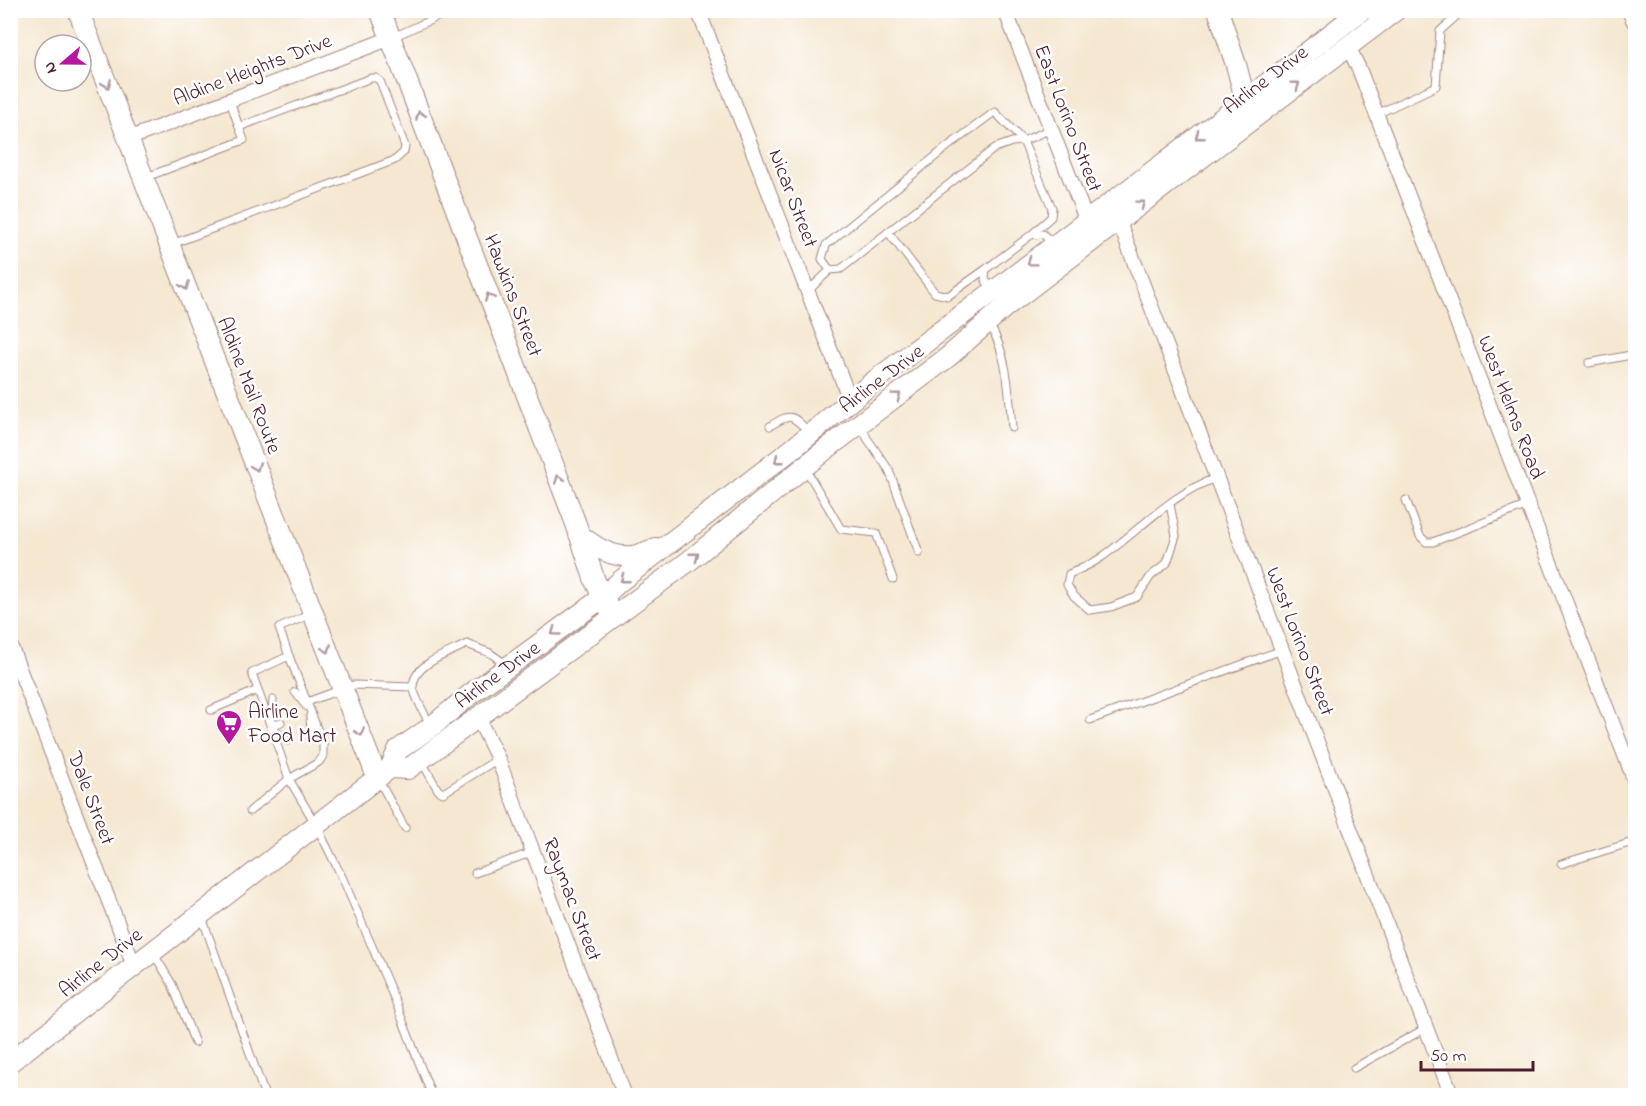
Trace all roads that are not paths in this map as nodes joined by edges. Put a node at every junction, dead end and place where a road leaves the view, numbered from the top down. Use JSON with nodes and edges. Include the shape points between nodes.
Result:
{"nodes":[{"id":1,"x":78,"y":10,"type":"edge"},
{"id":2,"x":380,"y":10,"type":"edge"},
{"id":3,"x":453,"y":10,"type":"edge"},
{"id":4,"x":699,"y":10,"type":"edge"},
{"id":5,"x":1005,"y":10,"type":"edge"},
{"id":6,"x":1218,"y":10,"type":"edge"},
{"id":7,"x":1362,"y":10,"type":"edge"},
{"id":8,"x":1396,"y":10,"type":"edge"},
{"id":9,"x":1458,"y":10,"type":"edge"},
{"id":10,"x":1632,"y":10,"type":"edge"},
{"id":11,"x":1635,"y":19,"type":"edge"},
{"id":12,"x":390,"y":38,"type":"junction"},
{"id":13,"x":1348,"y":46,"type":"junction"},
{"id":14,"x":1245,"y":99,"type":"junction"},
{"id":15,"x":230,"y":101,"type":"junction"},
{"id":16,"x":1377,"y":114,"type":"junction"},
{"id":17,"x":239,"y":127,"type":"junction"},
{"id":18,"x":1051,"y":129,"type":"junction"},
{"id":19,"x":128,"y":139,"type":"junction"},
{"id":20,"x":1023,"y":141,"type":"junction"},
{"id":21,"x":143,"y":178,"type":"junction"},
{"id":22,"x":1111,"y":201,"type":"junction"},
{"id":23,"x":1086,"y":220,"type":"junction"},
{"id":24,"x":1118,"y":221,"type":"junction"},
{"id":25,"x":888,"y":232,"type":"junction"},
{"id":26,"x":1031,"y":235,"type":"junction"},
{"id":27,"x":1095,"y":239,"type":"junction"},
{"id":28,"x":170,"y":245,"type":"junction"},
{"id":29,"x":1054,"y":245,"type":"junction"},
{"id":30,"x":986,"y":269,"type":"junction"},
{"id":31,"x":830,"y":270,"type":"junction"},
{"id":32,"x":808,"y":291,"type":"junction"},
{"id":33,"x":993,"y":291,"type":"junction"},
{"id":34,"x":988,"y":322,"type":"junction"},
{"id":35,"x":1635,"y":354,"type":"edge"},
{"id":36,"x":1589,"y":363,"type":"dead end"},
{"id":37,"x":850,"y":400,"type":"junction"},
{"id":38,"x":861,"y":423,"type":"junction"},
{"id":39,"x":770,"y":426,"type":"dead end"},
{"id":40,"x":1012,"y":428,"type":"dead end"},
{"id":41,"x":811,"y":433,"type":"junction"},
{"id":42,"x":805,"y":468,"type":"junction"},
{"id":43,"x":1216,"y":478,"type":"junction"},
{"id":44,"x":1406,"y":500,"type":"dead end"},
{"id":45,"x":1170,"y":504,"type":"junction"},
{"id":46,"x":1528,"y":505,"type":"junction"},
{"id":47,"x":579,"y":534,"type":"junction"},
{"id":48,"x":674,"y":542,"type":"junction"},
{"id":49,"x":919,"y":553,"type":"dead end"},
{"id":50,"x":893,"y":579,"type":"dead end"},
{"id":51,"x":602,"y":598,"type":"junction"},
{"id":52,"x":313,"y":613,"type":"junction"},
{"id":53,"x":614,"y":616,"type":"junction"},
{"id":54,"x":10,"y":645,"type":"edge"},
{"id":55,"x":1282,"y":650,"type":"junction"},
{"id":56,"x":289,"y":656,"type":"junction"},
{"id":57,"x":509,"y":667,"type":"junction"},
{"id":58,"x":413,"y":687,"type":"junction"},
{"id":59,"x":342,"y":688,"type":"junction"},
{"id":60,"x":258,"y":690,"type":"junction"},
{"id":61,"x":294,"y":692,"type":"dead end"},
{"id":62,"x":273,"y":700,"type":"dead end"},
{"id":63,"x":307,"y":702,"type":"junction"},
{"id":64,"x":211,"y":710,"type":"dead end"},
{"id":65,"x":306,"y":712,"type":"junction"},
{"id":66,"x":478,"y":718,"type":"junction"},
{"id":67,"x":1090,"y":720,"type":"dead end"},
{"id":68,"x":281,"y":722,"type":"dead end"},
{"id":69,"x":271,"y":727,"type":"junction"},
{"id":70,"x":431,"y":727,"type":"junction"},
{"id":71,"x":310,"y":733,"type":"dead end"},
{"id":72,"x":288,"y":741,"type":"dead end"},
{"id":73,"x":498,"y":759,"type":"junction"},
{"id":74,"x":421,"y":760,"type":"junction"},
{"id":75,"x":383,"y":772,"type":"junction"},
{"id":76,"x":289,"y":779,"type":"junction"},
{"id":77,"x":1635,"y":784,"type":"edge"},
{"id":78,"x":250,"y":811,"type":"dead end"},
{"id":79,"x":316,"y":825,"type":"junction"},
{"id":80,"x":405,"y":828,"type":"dead end"},
{"id":81,"x":1635,"y":841,"type":"edge"},
{"id":82,"x":533,"y":852,"type":"junction"},
{"id":83,"x":1560,"y":864,"type":"dead end"},
{"id":84,"x":475,"y":873,"type":"dead end"},
{"id":85,"x":201,"y":915,"type":"junction"},
{"id":86,"x":153,"y":951,"type":"junction"},
{"id":87,"x":134,"y":966,"type":"junction"},
{"id":88,"x":1426,"y":1028,"type":"junction"},
{"id":89,"x":195,"y":1043,"type":"dead end"},
{"id":90,"x":10,"y":1062,"type":"edge"},
{"id":91,"x":1354,"y":1068,"type":"dead end"},
{"id":92,"x":265,"y":1095,"type":"edge"},
{"id":93,"x":432,"y":1095,"type":"edge"},
{"id":94,"x":625,"y":1095,"type":"edge"},
{"id":95,"x":1452,"y":1095,"type":"edge"}],
"edges":[{"from":1,"to":19,"type":"main road","name":"Aldine Mail Route","one_way":true},
{"from":2,"to":12,"type":"main road","name":"Hawkins Street"},
{"from":3,"to":12,"type":"lane"},
{"from":4,"to":32,"type":"street","name":"Nicar Street"},
{"from":5,"to":18,"type":"street","name":"East Lorino Street"},
{"from":6,"to":14,"type":"main road"},
{"from":7,"to":14,"type":"main road","name":"Airline Drive"},
{"from":8,"to":13,"type":"main road","name":"Airline Drive"},
{"from":9,"to":16,"type":"lane","via":[[1460,13],[1440,31],[1436,86]]},
{"from":10,"to":11,"type":"main road"},
{"from":12,"to":15,"type":"street","name":"Aldine Heights Drive"},
{"from":47,"to":12,"type":"main road","name":"Hawkins Street","one_way":true},
{"from":13,"to":16,"type":"street","name":"West Helms Road"},
{"from":24,"to":13,"type":"main road","name":"Airline Drive","one_way":true},
{"from":14,"to":22,"type":"main road","name":"Airline Drive","one_way":true},
{"from":15,"to":17,"type":"lane"},
{"from":15,"to":19,"type":"street","name":"Aldine Heights Drive"},
{"from":16,"to":46,"type":"street","name":"West Helms Road"},
{"from":17,"to":21,"type":"lane","via":[[244,140]]},
{"from":17,"to":28,"type":"lane","via":[[376,78],[405,152],[395,160]]},
{"from":18,"to":20,"type":"lane"},
{"from":18,"to":23,"type":"street","name":"East Lorino Street"},
{"from":19,"to":21,"type":"main road","name":"Aldine Mail Route"},
{"from":20,"to":25,"type":"lane","via":[[995,148]]},
{"from":20,"to":26,"type":"lane","via":[[1052,208],[1051,217]]},
{"from":20,"to":31,"type":"lane","via":[[993,113],[826,245],[822,259]]},
{"from":21,"to":28,"type":"main road","name":"Aldine Mail Route"},
{"from":22,"to":23,"type":"main road","name":"Airline Drive"},
{"from":22,"to":24,"type":"street","name":"West Lorino Street"},
{"from":23,"to":27,"type":"street","name":"East Lorino Street"},
{"from":23,"to":29,"type":"main road","name":"Airline Drive"},
{"from":24,"to":27,"type":"main road","name":"Airline Drive"},
{"from":24,"to":43,"type":"street","name":"West Lorino Street"},
{"from":25,"to":30,"type":"lane","via":[[935,293],[948,296]]},
{"from":25,"to":31,"type":"lane","via":[[841,269]]},
{"from":26,"to":29,"type":"lane","via":[[1043,234]]},
{"from":26,"to":30,"type":"lane"},
{"from":27,"to":34,"type":"main road","name":"Airline Drive"},
{"from":28,"to":52,"type":"main road","name":"Aldine Mail Route","one_way":true},
{"from":29,"to":33,"type":"main road","name":"Airline Drive","one_way":true},
{"from":30,"to":33,"type":"lane","via":[[985,279]]},
{"from":31,"to":32,"type":"lane"},
{"from":32,"to":37,"type":"street","name":"Nicar Street"},
{"from":33,"to":37,"type":"main road","name":"Airline Drive"},
{"from":38,"to":34,"type":"main road","name":"Airline Drive","one_way":true},
{"from":34,"to":40,"type":"lane","via":[[998,339]]},
{"from":35,"to":36,"type":"lane"},
{"from":37,"to":41,"type":"main road","name":"Airline Drive"},
{"from":38,"to":42,"type":"main road","name":"Airline Drive"},
{"from":38,"to":49,"type":"lane","via":[[889,470]]},
{"from":39,"to":41,"type":"lane","via":[[792,416]]},
{"from":41,"to":48,"type":"main road","name":"Airline Drive","one_way":true},
{"from":42,"to":50,"type":"lane","via":[[841,529],[876,533]]},
{"from":53,"to":42,"type":"main road","name":"Airline Drive","one_way":true},
{"from":43,"to":45,"type":"lane","via":[[1198,484]]},
{"from":43,"to":55,"type":"street","name":"West Lorino Street"},
{"from":44,"to":46,"type":"lane","via":[[1426,542]]},
{"from":45,"to":45,"type":"lane","via":[[1102,557],[1070,574],[1066,585],[1074,596],[1090,610],[1137,597],[1151,576],[1167,563],[1176,537]]},
{"from":46,"to":77,"type":"street","name":"West Helms Road"},
{"from":47,"to":48,"type":"main road","via":[[611,554],[633,556]]},
{"from":47,"to":51,"type":"main road","name":"Hawkins Street"},
{"from":48,"to":51,"type":"main road","name":"Airline Drive","one_way":true},
{"from":51,"to":53,"type":"main road","name":"Hawkins Street"},
{"from":51,"to":57,"type":"main road","name":"Airline Drive","one_way":true},
{"from":52,"to":56,"type":"lane","via":[[279,628]]},
{"from":52,"to":59,"type":"main road","name":"Aldine Mail Route","one_way":true},
{"from":53,"to":66,"type":"main road","name":"Airline Drive"},
{"from":54,"to":87,"type":"street","name":"Dale Street"},
{"from":55,"to":67,"type":"lane"},
{"from":55,"to":88,"type":"street","name":"West Lorino Street"},
{"from":56,"to":60,"type":"lane","via":[[252,673]]},
{"from":56,"to":63,"type":"lane"},
{"from":57,"to":58,"type":"lane","via":[[490,653],[467,644],[426,664],[417,673]]},
{"from":57,"to":70,"type":"main road","name":"Airline Drive"},
{"from":58,"to":59,"type":"lane","via":[[371,684]]},
{"from":58,"to":70,"type":"lane"},
{"from":59,"to":63,"type":"lane"},
{"from":59,"to":75,"type":"main road","name":"Aldine Mail Route","one_way":true},
{"from":60,"to":64,"type":"lane"},
{"from":60,"to":69,"type":"lane"},
{"from":61,"to":65,"type":"lane"},
{"from":62,"to":69,"type":"lane"},
{"from":63,"to":65,"type":"lane"},
{"from":65,"to":71,"type":"lane"},
{"from":65,"to":76,"type":"lane","via":[[323,744],[323,756]]},
{"from":66,"to":73,"type":"street","name":"Raymac Street"},
{"from":66,"to":74,"type":"main road","name":"Airline Drive"},
{"from":68,"to":69,"type":"lane"},
{"from":69,"to":72,"type":"lane"},
{"from":69,"to":76,"type":"lane"},
{"from":70,"to":75,"type":"main road","name":"Airline Drive","via":[[398,750]]},
{"from":73,"to":74,"type":"lane","via":[[442,793]]},
{"from":73,"to":82,"type":"street","name":"Raymac Street"},
{"from":74,"to":75,"type":"main road","name":"Airline Drive","via":[[408,769]]},
{"from":75,"to":79,"type":"main road","name":"Airline Drive"},
{"from":75,"to":80,"type":"lane"},
{"from":76,"to":78,"type":"lane"},
{"from":76,"to":79,"type":"lane"},
{"from":79,"to":85,"type":"main road","name":"Airline Drive"},
{"from":79,"to":93,"type":"lane","via":[[354,905]]},
{"from":81,"to":83,"type":"lane"},
{"from":82,"to":84,"type":"lane"},
{"from":82,"to":94,"type":"street","name":"Raymac Street"},
{"from":85,"to":86,"type":"main road","name":"Airline Drive"},
{"from":85,"to":92,"type":"lane"},
{"from":86,"to":87,"type":"main road","name":"Airline Drive"},
{"from":86,"to":89,"type":"lane","via":[[172,984]]},
{"from":87,"to":90,"type":"main road","name":"Airline Drive"},
{"from":88,"to":91,"type":"lane"},
{"from":88,"to":95,"type":"street","name":"West Lorino Street"}]}
